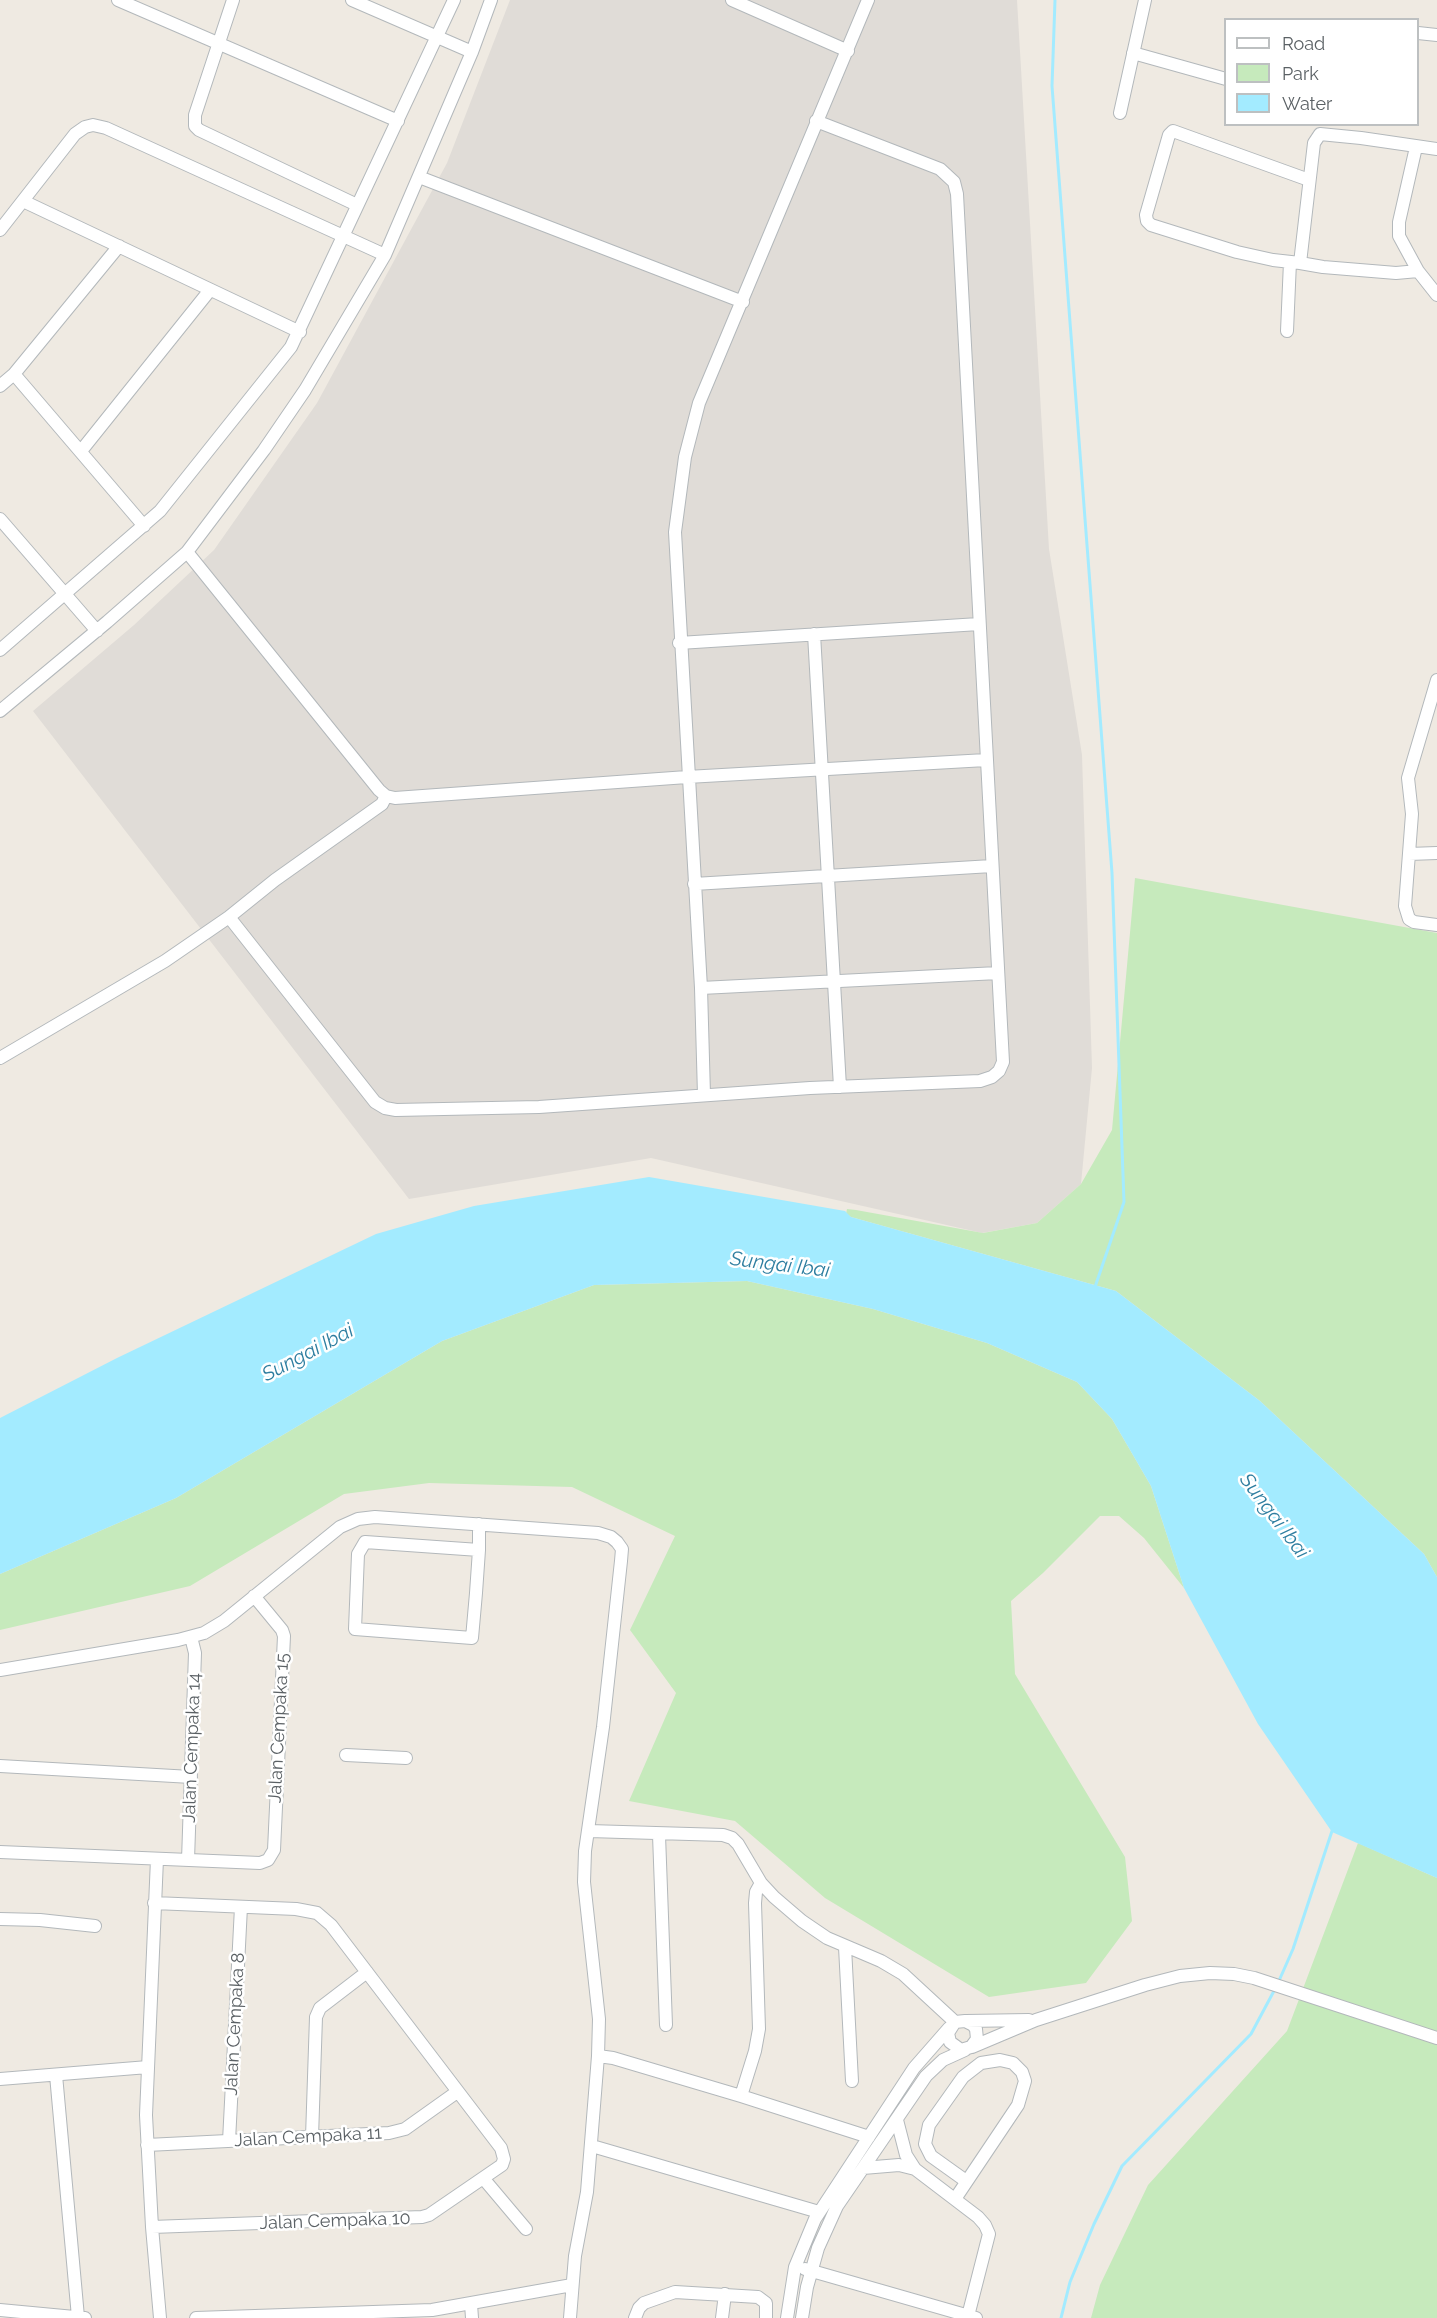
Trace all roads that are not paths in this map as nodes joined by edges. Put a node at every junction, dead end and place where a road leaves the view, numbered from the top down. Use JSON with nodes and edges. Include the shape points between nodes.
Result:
{"nodes":[{"id":1,"x":118,"y":0,"type":"edge"},
{"id":2,"x":233,"y":0,"type":"edge"},
{"id":3,"x":352,"y":0,"type":"edge"},
{"id":4,"x":454,"y":0,"type":"edge"},
{"id":5,"x":491,"y":0,"type":"edge"},
{"id":6,"x":732,"y":0,"type":"edge"},
{"id":7,"x":868,"y":0,"type":"edge"},
{"id":8,"x":1145,"y":0,"type":"edge"},
{"id":9,"x":1419,"y":33,"type":"edge"},
{"id":10,"x":1437,"y":35,"type":"edge"},
{"id":11,"x":436,"y":37,"type":"junction"},
{"id":12,"x":219,"y":43,"type":"junction"},
{"id":13,"x":848,"y":51,"type":"junction"},
{"id":14,"x":472,"y":52,"type":"junction"},
{"id":15,"x":1133,"y":53,"type":"junction"},
{"id":16,"x":1224,"y":78,"type":"edge"},
{"id":17,"x":1120,"y":113,"type":"dead end"},
{"id":18,"x":398,"y":122,"type":"junction"},
{"id":19,"x":816,"y":122,"type":"junction"},
{"id":20,"x":1416,"y":147,"type":"junction"},
{"id":21,"x":1437,"y":149,"type":"edge"},
{"id":22,"x":419,"y":177,"type":"junction"},
{"id":23,"x":1309,"y":180,"type":"junction"},
{"id":24,"x":23,"y":201,"type":"junction"},
{"id":25,"x":357,"y":206,"type":"junction"},
{"id":26,"x":348,"y":228,"type":"junction"},
{"id":27,"x":0,"y":230,"type":"edge"},
{"id":28,"x":119,"y":246,"type":"junction"},
{"id":29,"x":385,"y":255,"type":"junction"},
{"id":30,"x":1295,"y":262,"type":"junction"},
{"id":31,"x":1418,"y":271,"type":"junction"},
{"id":32,"x":210,"y":290,"type":"junction"},
{"id":33,"x":1436,"y":293,"type":"edge"},
{"id":34,"x":743,"y":302,"type":"junction"},
{"id":35,"x":1287,"y":331,"type":"dead end"},
{"id":36,"x":300,"y":332,"type":"junction"},
{"id":37,"x":14,"y":374,"type":"junction"},
{"id":38,"x":0,"y":386,"type":"edge"},
{"id":39,"x":81,"y":451,"type":"junction"},
{"id":40,"x":0,"y":519,"type":"edge"},
{"id":41,"x":144,"y":526,"type":"junction"},
{"id":42,"x":187,"y":552,"type":"junction"},
{"id":43,"x":65,"y":595,"type":"junction"},
{"id":44,"x":979,"y":624,"type":"junction"},
{"id":45,"x":97,"y":631,"type":"junction"},
{"id":46,"x":814,"y":634,"type":"junction"},
{"id":47,"x":680,"y":643,"type":"junction"},
{"id":48,"x":0,"y":650,"type":"edge"},
{"id":49,"x":1437,"y":680,"type":"edge"},
{"id":50,"x":0,"y":711,"type":"edge"},
{"id":51,"x":986,"y":760,"type":"junction"},
{"id":52,"x":822,"y":769,"type":"junction"},
{"id":53,"x":687,"y":777,"type":"junction"},
{"id":54,"x":386,"y":796,"type":"junction"},
{"id":55,"x":1437,"y":853,"type":"edge"},
{"id":56,"x":1409,"y":854,"type":"junction"},
{"id":57,"x":992,"y":866,"type":"junction"},
{"id":58,"x":828,"y":876,"type":"junction"},
{"id":59,"x":694,"y":884,"type":"junction"},
{"id":60,"x":229,"y":917,"type":"junction"},
{"id":61,"x":1437,"y":926,"type":"edge"},
{"id":62,"x":998,"y":973,"type":"junction"},
{"id":63,"x":834,"y":981,"type":"junction"},
{"id":64,"x":700,"y":988,"type":"junction"},
{"id":65,"x":0,"y":1058,"type":"edge"},
{"id":66,"x":840,"y":1087,"type":"junction"},
{"id":67,"x":704,"y":1095,"type":"junction"},
{"id":68,"x":479,"y":1524,"type":"junction"},
{"id":69,"x":479,"y":1550,"type":"junction"},
{"id":70,"x":254,"y":1596,"type":"junction"},
{"id":71,"x":191,"y":1637,"type":"junction"},
{"id":72,"x":0,"y":1670,"type":"edge"},
{"id":73,"x":346,"y":1755,"type":"dead end"},
{"id":74,"x":406,"y":1758,"type":"dead end"},
{"id":75,"x":0,"y":1766,"type":"edge"},
{"id":76,"x":191,"y":1777,"type":"junction"},
{"id":77,"x":589,"y":1831,"type":"junction"},
{"id":78,"x":659,"y":1835,"type":"junction"},
{"id":79,"x":0,"y":1852,"type":"edge"},
{"id":80,"x":188,"y":1860,"type":"junction"},
{"id":81,"x":157,"y":1864,"type":"junction"},
{"id":82,"x":761,"y":1883,"type":"junction"},
{"id":83,"x":154,"y":1903,"type":"junction"},
{"id":84,"x":241,"y":1907,"type":"junction"},
{"id":85,"x":0,"y":1920,"type":"edge"},
{"id":86,"x":95,"y":1926,"type":"dead end"},
{"id":87,"x":845,"y":1947,"type":"junction"},
{"id":88,"x":367,"y":1972,"type":"junction"},
{"id":89,"x":1036,"y":2020,"type":"junction"},
{"id":90,"x":957,"y":2022,"type":"junction"},
{"id":91,"x":666,"y":2025,"type":"dead end"},
{"id":92,"x":1437,"y":2038,"type":"edge"},
{"id":93,"x":968,"y":2048,"type":"junction"},
{"id":94,"x":598,"y":2056,"type":"junction"},
{"id":95,"x":148,"y":2067,"type":"junction"},
{"id":96,"x":56,"y":2075,"type":"junction"},
{"id":97,"x":0,"y":2079,"type":"edge"},
{"id":98,"x":852,"y":2081,"type":"dead end"},
{"id":99,"x":457,"y":2092,"type":"junction"},
{"id":100,"x":741,"y":2096,"type":"junction"},
{"id":101,"x":897,"y":2120,"type":"junction"},
{"id":102,"x":869,"y":2137,"type":"junction"},
{"id":103,"x":312,"y":2138,"type":"junction"},
{"id":104,"x":229,"y":2141,"type":"junction"},
{"id":105,"x":147,"y":2145,"type":"junction"},
{"id":106,"x":592,"y":2146,"type":"junction"},
{"id":107,"x":863,"y":2168,"type":"junction"},
{"id":108,"x":915,"y":2169,"type":"junction"},
{"id":109,"x":483,"y":2178,"type":"junction"},
{"id":110,"x":966,"y":2181,"type":"junction"},
{"id":111,"x":955,"y":2199,"type":"junction"},
{"id":112,"x":819,"y":2212,"type":"junction"},
{"id":113,"x":152,"y":2227,"type":"junction"},
{"id":114,"x":526,"y":2229,"type":"dead end"},
{"id":115,"x":795,"y":2267,"type":"junction"},
{"id":116,"x":811,"y":2271,"type":"junction"},
{"id":117,"x":572,"y":2285,"type":"junction"},
{"id":118,"x":725,"y":2294,"type":"junction"},
{"id":119,"x":471,"y":2304,"type":"junction"},
{"id":120,"x":0,"y":2310,"type":"edge"},
{"id":121,"x":385,"y":2315,"type":"edge"},
{"id":122,"x":313,"y":2316,"type":"edge"},
{"id":123,"x":82,"y":2317,"type":"edge"},
{"id":124,"x":972,"y":2317,"type":"edge"},
{"id":125,"x":160,"y":2318,"type":"edge"},
{"id":126,"x":196,"y":2318,"type":"edge"},
{"id":127,"x":472,"y":2318,"type":"edge"},
{"id":128,"x":570,"y":2318,"type":"edge"},
{"id":129,"x":635,"y":2318,"type":"edge"},
{"id":130,"x":722,"y":2318,"type":"edge"},
{"id":131,"x":766,"y":2318,"type":"edge"},
{"id":132,"x":787,"y":2318,"type":"edge"},
{"id":133,"x":802,"y":2318,"type":"edge"}],
"edges":[{"from":1,"to":12,"type":"street"},
{"from":2,"to":12,"type":"street"},
{"from":3,"to":11,"type":"street"},
{"from":4,"to":11,"type":"street"},
{"from":5,"to":14,"type":"street"},
{"from":6,"to":13,"type":"street"},
{"from":7,"to":13,"type":"street"},
{"from":8,"to":15,"type":"street"},
{"from":9,"to":10,"type":"street"},
{"from":11,"to":14,"type":"street"},
{"from":11,"to":18,"type":"street"},
{"from":12,"to":18,"type":"street"},
{"from":12,"to":25,"type":"street","via":[[195,115],[195,126]]},
{"from":13,"to":19,"type":"street"},
{"from":14,"to":22,"type":"street"},
{"from":15,"to":16,"type":"street"},
{"from":15,"to":17,"type":"street"},
{"from":18,"to":25,"type":"street"},
{"from":19,"to":34,"type":"street"},
{"from":19,"to":44,"type":"street","via":[[940,169],[954,182]]},
{"from":20,"to":21,"type":"street"},
{"from":20,"to":23,"type":"street","via":[[1320,134],[1314,143]]},
{"from":20,"to":31,"type":"street","via":[[1399,236]]},
{"from":22,"to":29,"type":"street"},
{"from":22,"to":34,"type":"street"},
{"from":23,"to":30,"type":"street"},
{"from":23,"to":30,"type":"street","via":[[1173,131],[1146,215],[1151,225],[1238,252]]},
{"from":24,"to":26,"type":"street","via":[[75,134],[93,125]]},
{"from":24,"to":27,"type":"street"},
{"from":24,"to":28,"type":"street"},
{"from":25,"to":26,"type":"street"},
{"from":26,"to":29,"type":"street"},
{"from":26,"to":36,"type":"street"},
{"from":28,"to":32,"type":"street"},
{"from":28,"to":37,"type":"street"},
{"from":29,"to":42,"type":"street","via":[[305,390]]},
{"from":30,"to":31,"type":"street","via":[[1396,273]]},
{"from":30,"to":35,"type":"street"},
{"from":31,"to":33,"type":"street"},
{"from":32,"to":36,"type":"street"},
{"from":32,"to":39,"type":"street"},
{"from":34,"to":47,"type":"street","via":[[705,390],[685,457],[675,532]]},
{"from":36,"to":41,"type":"street","via":[[160,511]]},
{"from":37,"to":38,"type":"street"},
{"from":37,"to":39,"type":"street"},
{"from":39,"to":41,"type":"street"},
{"from":40,"to":43,"type":"street"},
{"from":41,"to":43,"type":"street"},
{"from":42,"to":45,"type":"street"},
{"from":42,"to":54,"type":"street"},
{"from":43,"to":45,"type":"street"},
{"from":43,"to":48,"type":"street"},
{"from":44,"to":46,"type":"street"},
{"from":44,"to":51,"type":"street"},
{"from":45,"to":50,"type":"street"},
{"from":46,"to":47,"type":"street"},
{"from":46,"to":52,"type":"street"},
{"from":47,"to":53,"type":"street"},
{"from":49,"to":56,"type":"street","via":[[1408,778],[1412,814]]},
{"from":51,"to":52,"type":"street"},
{"from":51,"to":57,"type":"street"},
{"from":52,"to":53,"type":"street"},
{"from":52,"to":58,"type":"street"},
{"from":53,"to":54,"type":"street"},
{"from":53,"to":59,"type":"street"},
{"from":54,"to":60,"type":"street","via":[[382,804]]},
{"from":55,"to":56,"type":"street"},
{"from":56,"to":61,"type":"street","via":[[1406,913],[1414,922]]},
{"from":57,"to":58,"type":"street"},
{"from":57,"to":62,"type":"street"},
{"from":58,"to":59,"type":"street"},
{"from":58,"to":63,"type":"street"},
{"from":59,"to":64,"type":"street"},
{"from":60,"to":65,"type":"street","via":[[165,961]]},
{"from":60,"to":67,"type":"street","via":[[375,1102],[385,1108],[539,1107]]},
{"from":62,"to":63,"type":"street"},
{"from":62,"to":66,"type":"street","via":[[1003,1062],[992,1077],[980,1081]]},
{"from":63,"to":64,"type":"street"},
{"from":63,"to":66,"type":"street"},
{"from":64,"to":67,"type":"street"},
{"from":66,"to":67,"type":"street"},
{"from":68,"to":69,"type":"street"},
{"from":68,"to":70,"type":"street","via":[[358,1519],[344,1525]]},
{"from":68,"to":77,"type":"street","via":[[598,1533],[611,1537],[622,1549]]},
{"from":69,"to":69,"type":"street","via":[[472,1638],[354,1629],[358,1554],[365,1542]]},
{"from":70,"to":71,"type":"street","via":[[224,1620]]},
{"from":70,"to":80,"type":"street","name":"Jalan Cempaka 15","via":[[284,1636],[274,1850],[268,1860],[260,1863]]},
{"from":71,"to":72,"type":"street"},
{"from":71,"to":76,"type":"street","name":"Jalan Cempaka 14","via":[[195,1653]]},
{"from":73,"to":74,"type":"street"},
{"from":75,"to":76,"type":"street"},
{"from":76,"to":80,"type":"street","name":"Jalan Cempaka 14"},
{"from":77,"to":78,"type":"street"},
{"from":77,"to":94,"type":"street","via":[[584,1882],[598,2010]]},
{"from":78,"to":82,"type":"street","via":[[732,1838]]},
{"from":78,"to":91,"type":"street"},
{"from":79,"to":81,"type":"street"},
{"from":80,"to":81,"type":"street"},
{"from":81,"to":83,"type":"street"},
{"from":82,"to":87,"type":"street","via":[[802,1921]]},
{"from":82,"to":100,"type":"street","via":[[755,1903],[759,2028]]},
{"from":83,"to":84,"type":"street"},
{"from":83,"to":95,"type":"street"},
{"from":84,"to":88,"type":"street","via":[[317,1913]]},
{"from":84,"to":104,"type":"street","name":"Jalan Cempaka 8"},
{"from":85,"to":86,"type":"street"},
{"from":87,"to":90,"type":"street","via":[[903,1974]]},
{"from":87,"to":98,"type":"street"},
{"from":88,"to":99,"type":"street"},
{"from":88,"to":103,"type":"street","via":[[320,2008],[316,2018]]},
{"from":89,"to":90,"type":"street"},
{"from":89,"to":92,"type":"street","via":[[1180,1976],[1234,1974]]},
{"from":89,"to":93,"type":"street"},
{"from":90,"to":93,"type":"street","via":[[976,2029],[976,2039]]},
{"from":90,"to":93,"type":"street","via":[[948,2033],[950,2042],[957,2048]]},
{"from":90,"to":102,"type":"street","via":[[914,2068]]},
{"from":93,"to":101,"type":"street","via":[[934,2068]]},
{"from":94,"to":100,"type":"street"},
{"from":94,"to":106,"type":"street"},
{"from":95,"to":96,"type":"street"},
{"from":95,"to":105,"type":"street"},
{"from":96,"to":97,"type":"street"},
{"from":96,"to":123,"type":"street"},
{"from":99,"to":103,"type":"street","name":"Jalan Cempaka 11","via":[[397,2132]]},
{"from":99,"to":109,"type":"street","name":"Jalan Cempaka 10","via":[[501,2148],[502,2165]]},
{"from":100,"to":102,"type":"street"},
{"from":101,"to":107,"type":"street"},
{"from":101,"to":108,"type":"street","via":[[906,2155]]},
{"from":102,"to":112,"type":"street"},
{"from":103,"to":104,"type":"street","name":"Jalan Cempaka 11"},
{"from":104,"to":105,"type":"street","name":"Jalan Cempaka 11"},
{"from":105,"to":113,"type":"street"},
{"from":106,"to":112,"type":"street"},
{"from":106,"to":117,"type":"street"},
{"from":107,"to":108,"type":"street","via":[[899,2165]]},
{"from":107,"to":116,"type":"street","via":[[826,2227]]},
{"from":108,"to":111,"type":"street"},
{"from":109,"to":113,"type":"street","name":"Jalan Cempaka 10","via":[[422,2217]]},
{"from":109,"to":114,"type":"street"},
{"from":110,"to":110,"type":"street","via":[[931,2156],[925,2144],[929,2125],[963,2077],[981,2063],[1013,2063],[1025,2081],[1023,2094]]},
{"from":110,"to":111,"type":"street"},
{"from":111,"to":124,"type":"street","via":[[978,2217],[988,2234]]},
{"from":112,"to":115,"type":"street"},
{"from":113,"to":125,"type":"street"},
{"from":115,"to":116,"type":"street"},
{"from":115,"to":132,"type":"street"},
{"from":116,"to":124,"type":"street"},
{"from":116,"to":133,"type":"street"},
{"from":117,"to":119,"type":"street"},
{"from":117,"to":128,"type":"street"},
{"from":118,"to":129,"type":"street","via":[[668,2293],[644,2303]]},
{"from":118,"to":130,"type":"street"},
{"from":118,"to":131,"type":"street","via":[[763,2299]]},
{"from":119,"to":121,"type":"street"},
{"from":119,"to":127,"type":"street"},
{"from":120,"to":123,"type":"street"},
{"from":121,"to":122,"type":"street"},
{"from":122,"to":126,"type":"street"}]}
